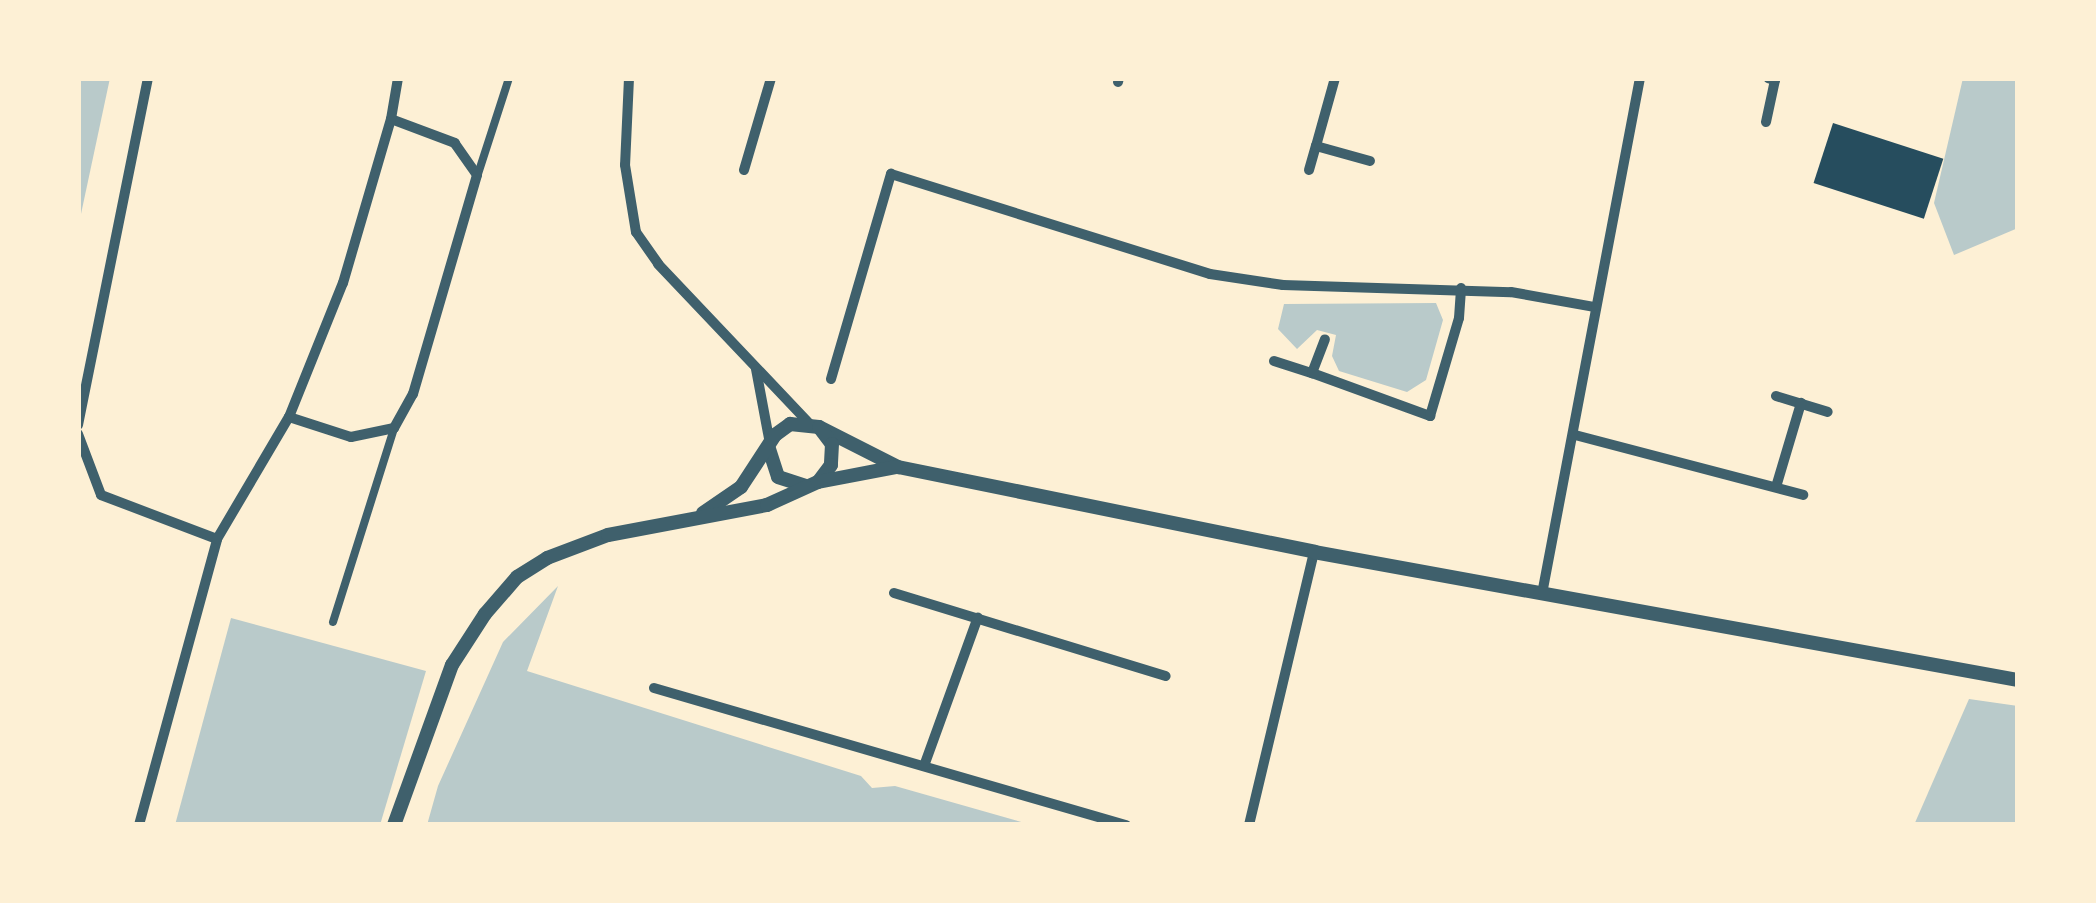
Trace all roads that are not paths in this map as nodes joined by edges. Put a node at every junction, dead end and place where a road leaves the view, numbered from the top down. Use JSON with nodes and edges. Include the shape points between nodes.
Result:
{"nodes":[{"id":1,"x":148,"y":78,"type":"edge"},
{"id":2,"x":398,"y":78,"type":"edge"},
{"id":3,"x":509,"y":78,"type":"edge"},
{"id":4,"x":629,"y":78,"type":"edge"},
{"id":5,"x":772,"y":78,"type":"edge"},
{"id":6,"x":1335,"y":78,"type":"edge"},
{"id":7,"x":1640,"y":78,"type":"edge"},
{"id":8,"x":1768,"y":78,"type":"edge"},
{"id":9,"x":391,"y":119,"type":"junction"},
{"id":10,"x":1766,"y":122,"type":"dead end"},
{"id":11,"x":1316,"y":146,"type":"junction"},
{"id":12,"x":1370,"y":161,"type":"dead end"},
{"id":13,"x":744,"y":170,"type":"dead end"},
{"id":14,"x":1309,"y":170,"type":"dead end"},
{"id":15,"x":477,"y":175,"type":"junction"},
{"id":16,"x":1461,"y":288,"type":"junction"},
{"id":17,"x":1594,"y":307,"type":"junction"},
{"id":18,"x":1325,"y":339,"type":"dead end"},
{"id":19,"x":1274,"y":361,"type":"dead end"},
{"id":20,"x":755,"y":366,"type":"junction"},
{"id":21,"x":1312,"y":374,"type":"junction"},
{"id":22,"x":831,"y":379,"type":"dead end"},
{"id":23,"x":1777,"y":396,"type":"dead end"},
{"id":24,"x":1801,"y":403,"type":"junction"},
{"id":25,"x":1828,"y":412,"type":"dead end"},
{"id":26,"x":289,"y":417,"type":"junction"},
{"id":27,"x":814,"y":425,"type":"junction"},
{"id":28,"x":394,"y":428,"type":"junction"},
{"id":29,"x":78,"y":430,"type":"edge"},
{"id":30,"x":1575,"y":435,"type":"junction"},
{"id":31,"x":770,"y":446,"type":"junction"},
{"id":32,"x":898,"y":467,"type":"junction"},
{"id":33,"x":812,"y":484,"type":"junction"},
{"id":34,"x":1776,"y":487,"type":"junction"},
{"id":35,"x":1803,"y":495,"type":"dead end"},
{"id":36,"x":698,"y":516,"type":"junction"},
{"id":37,"x":217,"y":539,"type":"junction"},
{"id":38,"x":1314,"y":552,"type":"junction"},
{"id":39,"x":894,"y":593,"type":"dead end"},
{"id":40,"x":1542,"y":594,"type":"junction"},
{"id":41,"x":978,"y":617,"type":"junction"},
{"id":42,"x":333,"y":622,"type":"dead end"},
{"id":43,"x":1166,"y":676,"type":"dead end"},
{"id":44,"x":2018,"y":680,"type":"edge"},
{"id":45,"x":654,"y":688,"type":"dead end"},
{"id":46,"x":924,"y":766,"type":"junction"},
{"id":47,"x":139,"y":825,"type":"edge"},
{"id":48,"x":394,"y":825,"type":"edge"},
{"id":49,"x":1126,"y":825,"type":"edge"},
{"id":50,"x":1249,"y":825,"type":"edge"}],
"edges":[{"from":1,"to":29,"type":"street"},
{"from":2,"to":9,"type":"street"},
{"from":3,"to":15,"type":"street"},
{"from":4,"to":20,"type":"street","via":[[625,165],[636,232]]},
{"from":5,"to":13,"type":"street"},
{"from":6,"to":11,"type":"street"},
{"from":7,"to":17,"type":"street"},
{"from":8,"to":10,"type":"street","via":[[1775,80]]},
{"from":9,"to":15,"type":"street","via":[[455,143]]},
{"from":9,"to":26,"type":"street","via":[[343,283]]},
{"from":11,"to":12,"type":"street"},
{"from":11,"to":14,"type":"street"},
{"from":15,"to":28,"type":"street","via":[[413,394]]},
{"from":16,"to":17,"type":"street"},
{"from":16,"to":21,"type":"street","via":[[1430,416]]},
{"from":16,"to":22,"type":"street","via":[[1210,274],[891,174]]},
{"from":17,"to":30,"type":"street"},
{"from":18,"to":21,"type":"street"},
{"from":19,"to":21,"type":"street"},
{"from":20,"to":27,"type":"street"},
{"from":20,"to":31,"type":"street"},
{"from":23,"to":24,"type":"street"},
{"from":24,"to":25,"type":"street"},
{"from":24,"to":34,"type":"street"},
{"from":26,"to":28,"type":"street","via":[[351,437]]},
{"from":26,"to":37,"type":"street"},
{"from":27,"to":31,"type":"street","via":[[782,429]]},
{"from":27,"to":32,"type":"street"},
{"from":27,"to":33,"type":"street","via":[[833,454]]},
{"from":28,"to":42,"type":"street"},
{"from":29,"to":37,"type":"street","via":[[101,495]]},
{"from":30,"to":34,"type":"street"},
{"from":30,"to":40,"type":"street"},
{"from":31,"to":33,"type":"street","via":[[778,477]]},
{"from":31,"to":36,"type":"street","via":[[741,487]]},
{"from":32,"to":33,"type":"street"},
{"from":32,"to":38,"type":"street"},
{"from":33,"to":36,"type":"street","via":[[767,506]]},
{"from":34,"to":35,"type":"street"},
{"from":36,"to":48,"type":"street","via":[[576,545],[517,577],[452,665]]},
{"from":37,"to":47,"type":"street"},
{"from":38,"to":40,"type":"street"},
{"from":38,"to":50,"type":"street"},
{"from":39,"to":41,"type":"street"},
{"from":40,"to":44,"type":"street"},
{"from":41,"to":43,"type":"street"},
{"from":41,"to":46,"type":"street"},
{"from":45,"to":46,"type":"street"},
{"from":46,"to":49,"type":"street"}]}
